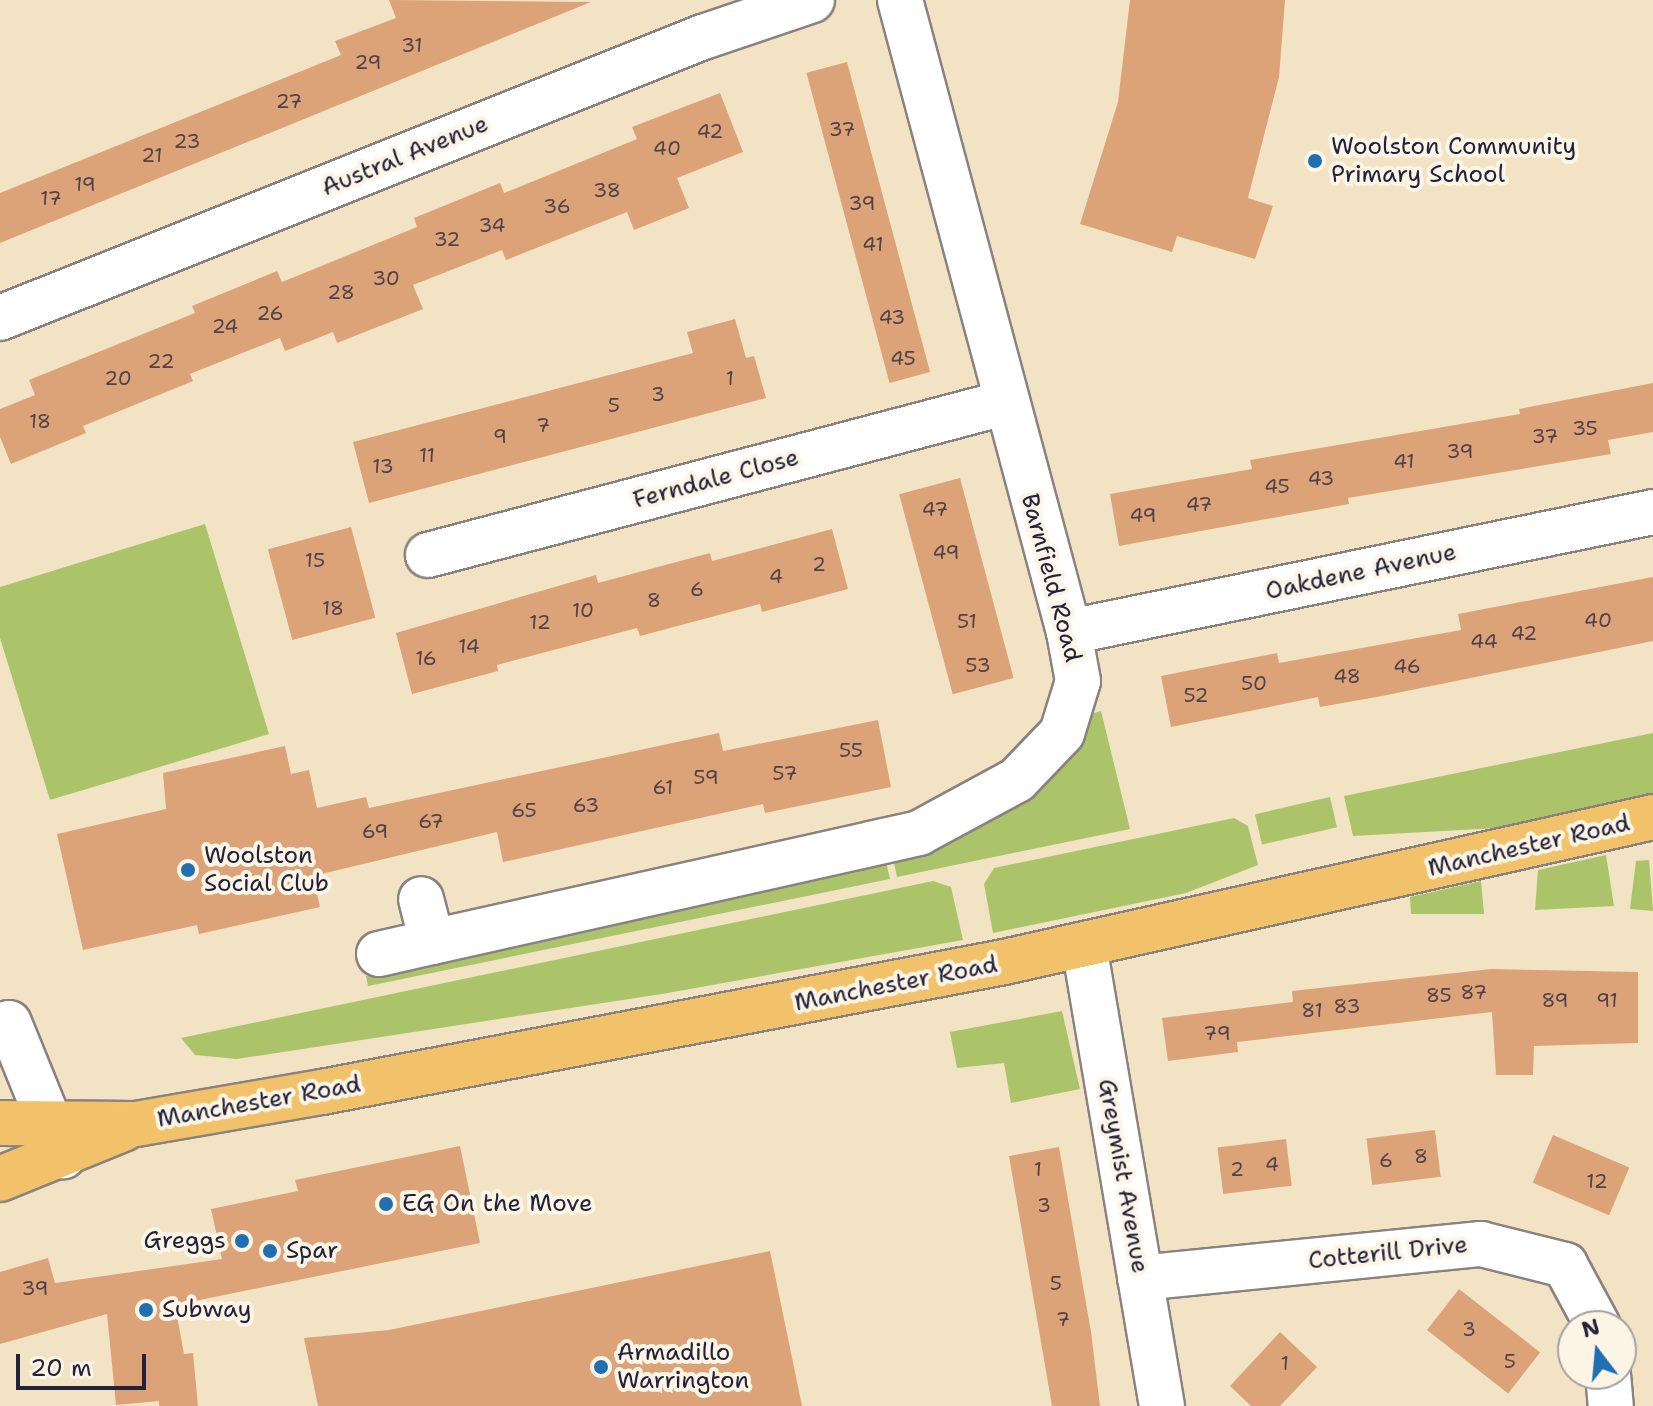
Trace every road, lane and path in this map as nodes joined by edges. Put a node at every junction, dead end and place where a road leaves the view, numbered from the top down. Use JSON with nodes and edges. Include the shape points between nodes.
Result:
{"nodes":[{"id":1,"x":812,"y":0,"type":"edge"},
{"id":2,"x":900,"y":0,"type":"edge"},
{"id":3,"x":0,"y":318,"type":"edge"},
{"id":4,"x":1004,"y":403,"type":"junction"},
{"id":5,"x":1653,"y":512,"type":"edge"},
{"id":6,"x":428,"y":555,"type":"dead end"},
{"id":7,"x":1069,"y":632,"type":"junction"},
{"id":8,"x":1652,"y":818,"type":"edge"},
{"id":9,"x":421,"y":899,"type":"dead end"},
{"id":10,"x":432,"y":942,"type":"junction"},
{"id":11,"x":1084,"y":945,"type":"junction"},
{"id":12,"x":379,"y":954,"type":"dead end"},
{"id":13,"x":0,"y":1026,"type":"edge"},
{"id":14,"x":0,"y":1123,"type":"edge"},
{"id":15,"x":56,"y":1139,"type":"junction"},
{"id":16,"x":0,"y":1179,"type":"edge"},
{"id":17,"x":1140,"y":1278,"type":"junction"},
{"id":18,"x":1589,"y":1310,"type":"edge"},
{"id":19,"x":1162,"y":1406,"type":"edge"}],
"edges":[{"from":1,"to":3,"type":"street","name":"Austral Avenue","via":[[703,37]]},
{"from":2,"to":4,"type":"street","name":"Barnfield Road"},
{"from":4,"to":6,"type":"street","name":"Ferndale Close"},
{"from":4,"to":7,"type":"street","name":"Barnfield Road"},
{"from":5,"to":7,"type":"street","name":"Oakdene Avenue"},
{"from":7,"to":10,"type":"street","name":"Barnfield Road","via":[[1078,681],[1062,733],[1017,780],[952,819],[885,843]]},
{"from":8,"to":11,"type":"main road","name":"Manchester Road"},
{"from":9,"to":10,"type":"street"},
{"from":10,"to":12,"type":"street","name":"Barnfield Road"},
{"from":11,"to":15,"type":"main road","name":"Manchester Road"},
{"from":11,"to":17,"type":"street","name":"Greymist Avenue"},
{"from":13,"to":15,"type":"street","via":[[9,1023]]},
{"from":14,"to":15,"type":"main road","name":"Manchester Road"},
{"from":15,"to":16,"type":"main road","name":"Manchester Road"},
{"from":17,"to":18,"type":"street","name":"Cotterill Drive","via":[[1481,1244],[1565,1265]]},
{"from":17,"to":19,"type":"street","name":"Greymist Avenue"}]}
